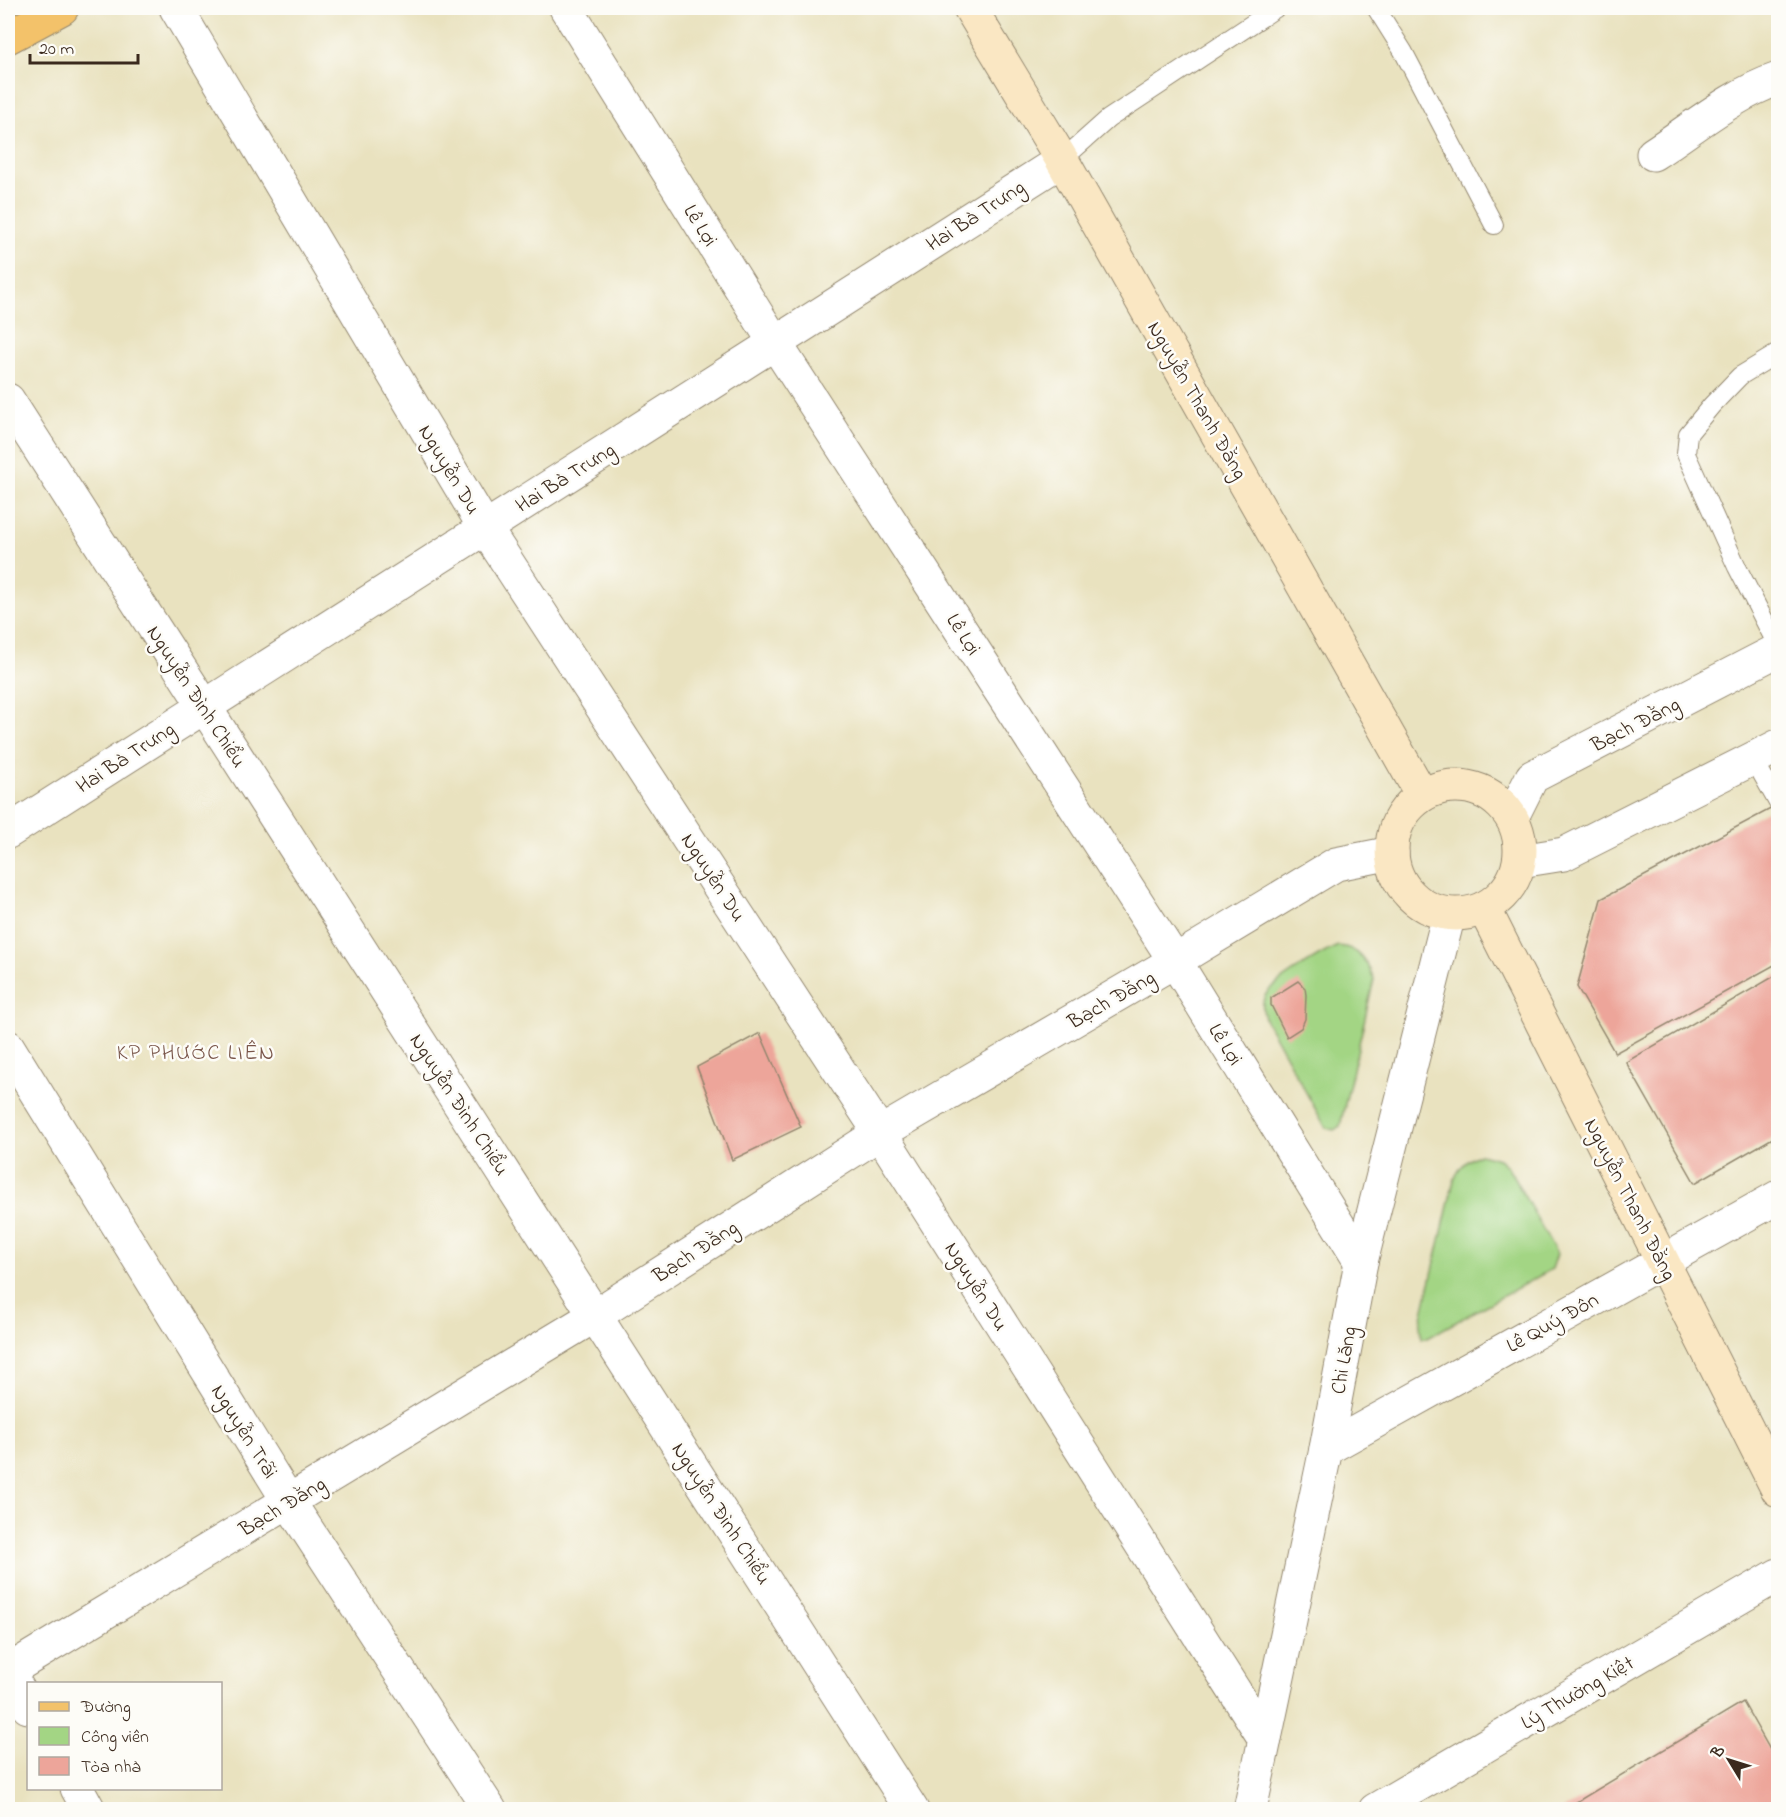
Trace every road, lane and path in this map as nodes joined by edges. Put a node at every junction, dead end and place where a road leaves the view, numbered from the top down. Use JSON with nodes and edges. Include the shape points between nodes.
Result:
{"nodes":[{"id":1,"x":62,"y":8,"type":"edge"},
{"id":2,"x":176,"y":8,"type":"edge"},
{"id":3,"x":566,"y":8,"type":"edge"},
{"id":4,"x":970,"y":8,"type":"edge"},
{"id":5,"x":1276,"y":8,"type":"edge"},
{"id":6,"x":1376,"y":8,"type":"edge"},
{"id":7,"x":8,"y":37,"type":"edge"},
{"id":8,"x":1779,"y":79,"type":"edge"},
{"id":9,"x":1653,"y":154,"type":"dead end"},
{"id":10,"x":1062,"y":160,"type":"junction"},
{"id":11,"x":1494,"y":225,"type":"dead end"},
{"id":12,"x":775,"y":343,"type":"junction"},
{"id":13,"x":1779,"y":353,"type":"edge"},
{"id":14,"x":8,"y":400,"type":"edge"},
{"id":15,"x":485,"y":528,"type":"junction"},
{"id":16,"x":1779,"y":649,"type":"edge"},
{"id":17,"x":204,"y":707,"type":"junction"},
{"id":18,"x":1766,"y":752,"type":"edge"},
{"id":19,"x":1422,"y":795,"type":"junction"},
{"id":20,"x":1779,"y":803,"type":"edge"},
{"id":21,"x":1512,"y":817,"type":"junction"},
{"id":22,"x":8,"y":832,"type":"edge"},
{"id":23,"x":1392,"y":853,"type":"junction"},
{"id":24,"x":1520,"y":861,"type":"junction"},
{"id":25,"x":1484,"y":908,"type":"junction"},
{"id":26,"x":1449,"y":914,"type":"junction"},
{"id":27,"x":1175,"y":961,"type":"junction"},
{"id":28,"x":8,"y":1047,"type":"edge"},
{"id":29,"x":880,"y":1133,"type":"junction"},
{"id":30,"x":1779,"y":1197,"type":"edge"},
{"id":31,"x":1661,"y":1260,"type":"junction"},
{"id":32,"x":1361,"y":1262,"type":"junction"},
{"id":33,"x":596,"y":1315,"type":"junction"},
{"id":34,"x":1326,"y":1449,"type":"junction"},
{"id":35,"x":1779,"y":1490,"type":"edge"},
{"id":36,"x":289,"y":1502,"type":"junction"},
{"id":37,"x":1779,"y":1575,"type":"edge"},
{"id":38,"x":8,"y":1671,"type":"edge"},
{"id":39,"x":27,"y":1705,"type":"edge"},
{"id":40,"x":1265,"y":1739,"type":"junction"},
{"id":41,"x":77,"y":1790,"type":"edge"},
{"id":42,"x":89,"y":1809,"type":"edge"},
{"id":43,"x":490,"y":1809,"type":"edge"},
{"id":44,"x":912,"y":1809,"type":"edge"},
{"id":45,"x":1250,"y":1809,"type":"edge"},
{"id":46,"x":1375,"y":1809,"type":"edge"}],
"edges":[{"from":1,"to":7,"type":"main road"},
{"from":2,"to":15,"type":"street","name":"Nguyễn Du"},
{"from":3,"to":12,"type":"street","name":"Lê Lợi"},
{"from":4,"to":10,"type":"main road","name":"Nguyễn Thanh Đằng"},
{"from":5,"to":10,"type":"lane","via":[[1108,119]]},
{"from":6,"to":11,"type":"lane","via":[[1403,51]]},
{"from":8,"to":9,"type":"street","via":[[1731,102]]},
{"from":10,"to":12,"type":"street","name":"Hai Bà Trưng"},
{"from":10,"to":19,"type":"main road","name":"Nguyễn Thanh Đằng"},
{"from":12,"to":15,"type":"street","name":"Hai Bà Trưng"},
{"from":12,"to":27,"type":"street","name":"Lê Lợi"},
{"from":13,"to":16,"type":"lane","via":[[1740,376],[1712,405],[1688,434],[1686,454]]},
{"from":14,"to":17,"type":"street","name":"Nguyễn Đình Chiểu"},
{"from":15,"to":17,"type":"street","name":"Hai Bà Trưng"},
{"from":15,"to":29,"type":"street","name":"Nguyễn Du"},
{"from":16,"to":21,"type":"street","name":"Bạch Đằng","via":[[1532,777]]},
{"from":17,"to":22,"type":"street","name":"Hai Bà Trưng"},
{"from":17,"to":33,"type":"street","name":"Nguyễn Đình Chiểu"},
{"from":18,"to":20,"type":"lane"},
{"from":18,"to":24,"type":"street","via":[[1564,854]]},
{"from":19,"to":21,"type":"main road","via":[[1446,786],[1472,787],[1495,798]]},
{"from":19,"to":23,"type":"main road","via":[[1400,820]]},
{"from":21,"to":24,"type":"main road","via":[[1520,838]]},
{"from":23,"to":26,"type":"main road","via":[[1399,879],[1416,900]]},
{"from":23,"to":27,"type":"street","name":"Bạch Đằng","via":[[1335,864]]},
{"from":24,"to":25,"type":"main road","via":[[1507,889]]},
{"from":25,"to":26,"type":"main road","via":[[1467,914]]},
{"from":25,"to":31,"type":"main road","name":"Nguyễn Thanh Đằng"},
{"from":26,"to":32,"type":"street","name":"Chi Lăng"},
{"from":27,"to":29,"type":"street","name":"Bạch Đằng"},
{"from":27,"to":32,"type":"street","name":"Lê Lợi"},
{"from":28,"to":36,"type":"street","name":"Nguyễn Trãi"},
{"from":29,"to":33,"type":"street","name":"Bạch Đằng"},
{"from":29,"to":40,"type":"street","name":"Nguyễn Du"},
{"from":30,"to":31,"type":"street","name":"Lê Quý Đôn"},
{"from":31,"to":34,"type":"street","name":"Lê Quý Đôn"},
{"from":31,"to":35,"type":"main road","name":"Nguyễn Thanh Đằng"},
{"from":32,"to":34,"type":"street","name":"Chi Lăng"},
{"from":33,"to":36,"type":"street","name":"Bạch Đằng"},
{"from":33,"to":44,"type":"street","name":"Nguyễn Đình Chiểu"},
{"from":34,"to":40,"type":"street","name":"Chi Lăng"},
{"from":36,"to":38,"type":"street","name":"Bạch Đằng"},
{"from":36,"to":43,"type":"street","name":"Nguyễn Trãi"},
{"from":37,"to":46,"type":"street","name":"Lý Thường Kiệt"},
{"from":38,"to":39,"type":"street"},
{"from":40,"to":45,"type":"street","name":"Chi Lăng"},
{"from":41,"to":42,"type":"street"}]}
